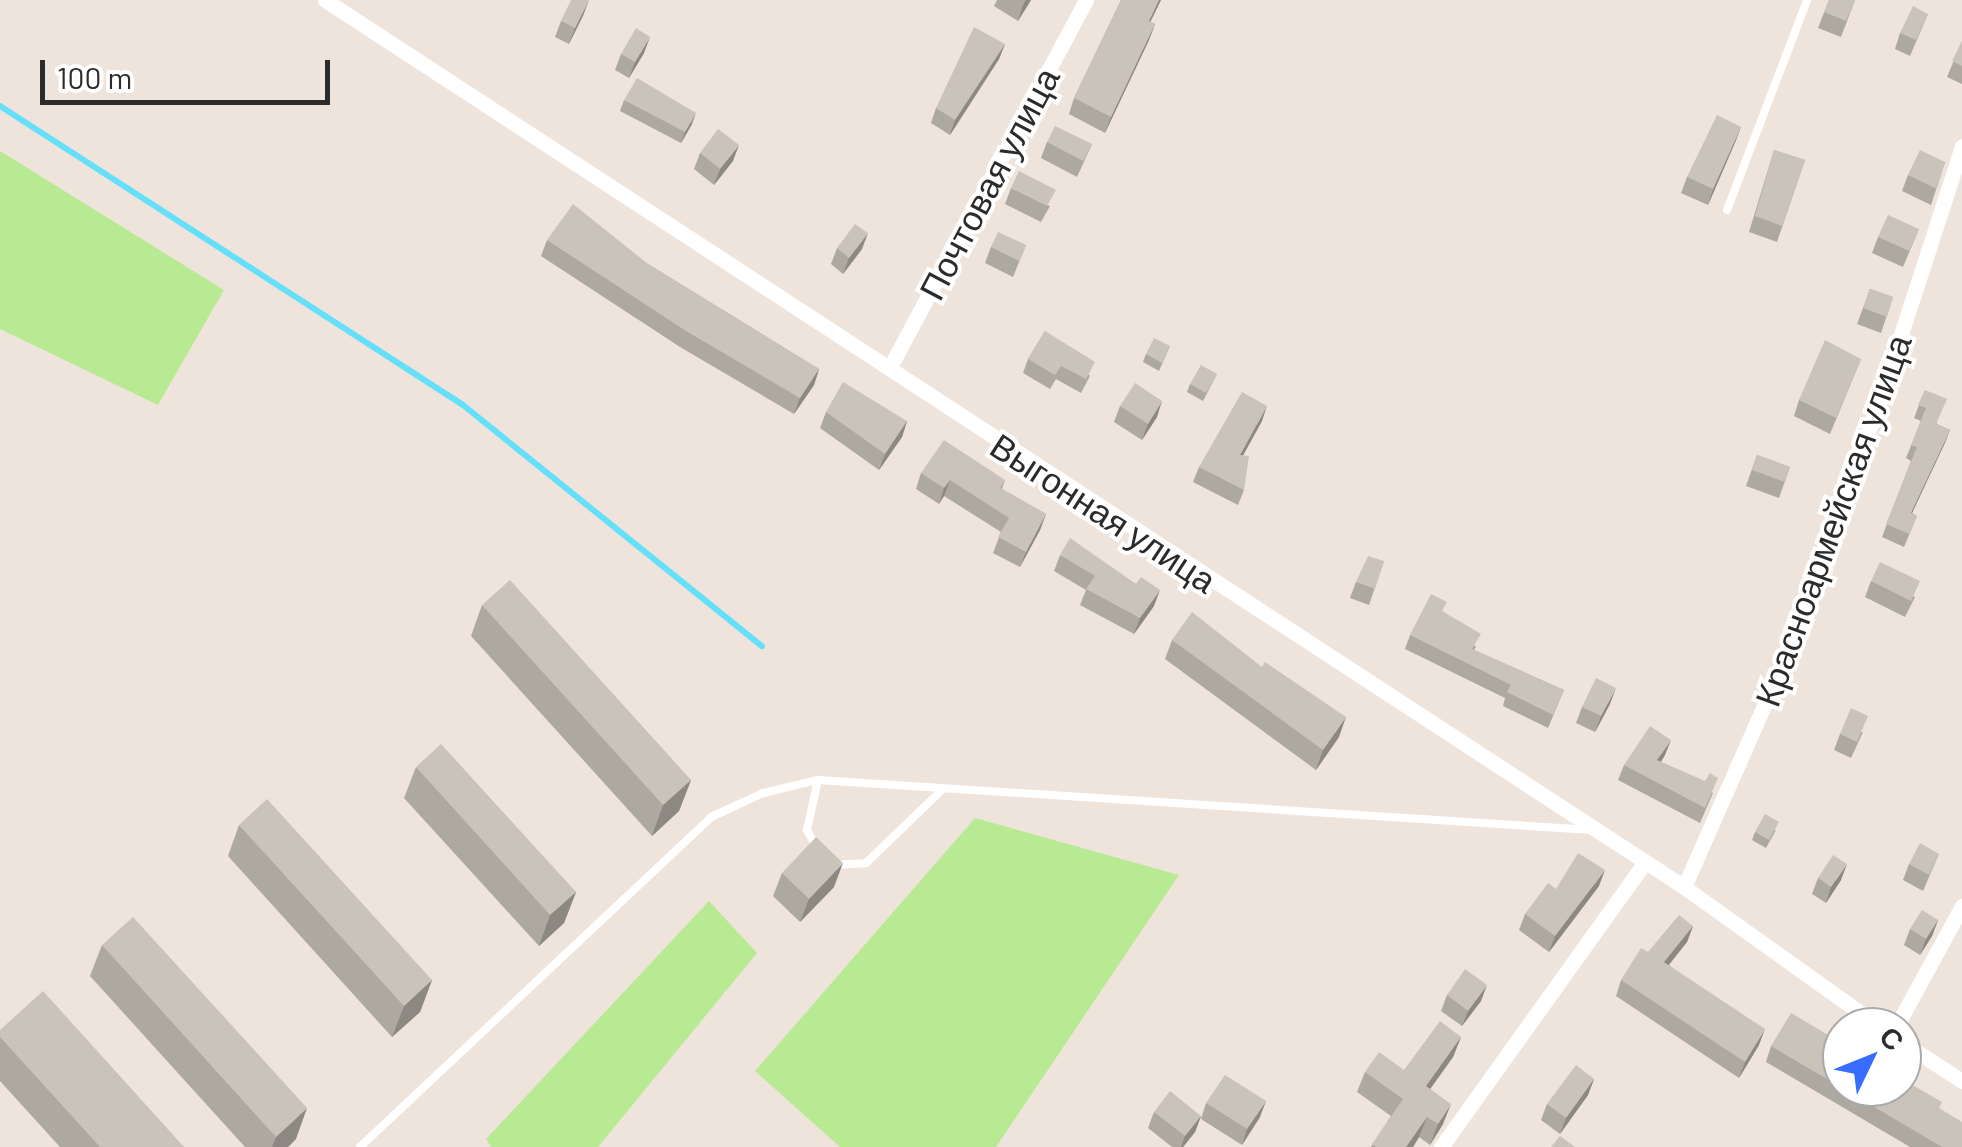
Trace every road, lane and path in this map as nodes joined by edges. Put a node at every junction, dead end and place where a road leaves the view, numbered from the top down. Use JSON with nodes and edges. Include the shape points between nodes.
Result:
{"nodes":[{"id":1,"x":326,"y":0,"type":"edge"},
{"id":2,"x":1086,"y":0,"type":"edge"},
{"id":3,"x":1807,"y":0,"type":"edge"},
{"id":4,"x":1962,"y":146,"type":"edge"},
{"id":5,"x":1727,"y":210,"type":"dead end"},
{"id":6,"x":890,"y":367,"type":"junction"},
{"id":7,"x":818,"y":780,"type":"junction"},
{"id":8,"x":944,"y":790,"type":"junction"},
{"id":9,"x":1596,"y":831,"type":"junction"},
{"id":10,"x":1645,"y":862,"type":"junction"},
{"id":11,"x":1684,"y":887,"type":"junction"},
{"id":12,"x":1962,"y":906,"type":"edge"},
{"id":13,"x":1852,"y":1007,"type":"edge"},
{"id":14,"x":1907,"y":1007,"type":"edge"},
{"id":15,"x":1922,"y":1055,"type":"edge"},
{"id":16,"x":1962,"y":1081,"type":"edge"},
{"id":17,"x":360,"y":1147,"type":"edge"},
{"id":18,"x":1441,"y":1147,"type":"edge"}],
"edges":[{"from":1,"to":6,"type":"street","name":"Выгонная улица"},
{"from":2,"to":6,"type":"street","name":"Почтовая улица"},
{"from":3,"to":5,"type":"lane"},
{"from":4,"to":11,"type":"street","name":"Красноармейская улица","via":[[1879,402],[1785,656]]},
{"from":6,"to":9,"type":"street","name":"Выгонная улица","via":[[1017,457]]},
{"from":7,"to":8,"type":"lane"},
{"from":7,"to":8,"type":"lane","via":[[807,830],[826,865],[866,863]]},
{"from":7,"to":17,"type":"lane","via":[[763,792],[712,817]]},
{"from":8,"to":9,"type":"lane"},
{"from":9,"to":10,"type":"street","name":"Выгонная улица"},
{"from":10,"to":11,"type":"street","name":"Выгонная улица"},
{"from":10,"to":18,"type":"street"},
{"from":11,"to":13,"type":"street","name":"Выгонная улица"},
{"from":12,"to":14,"type":"street"},
{"from":15,"to":16,"type":"street"}]}
